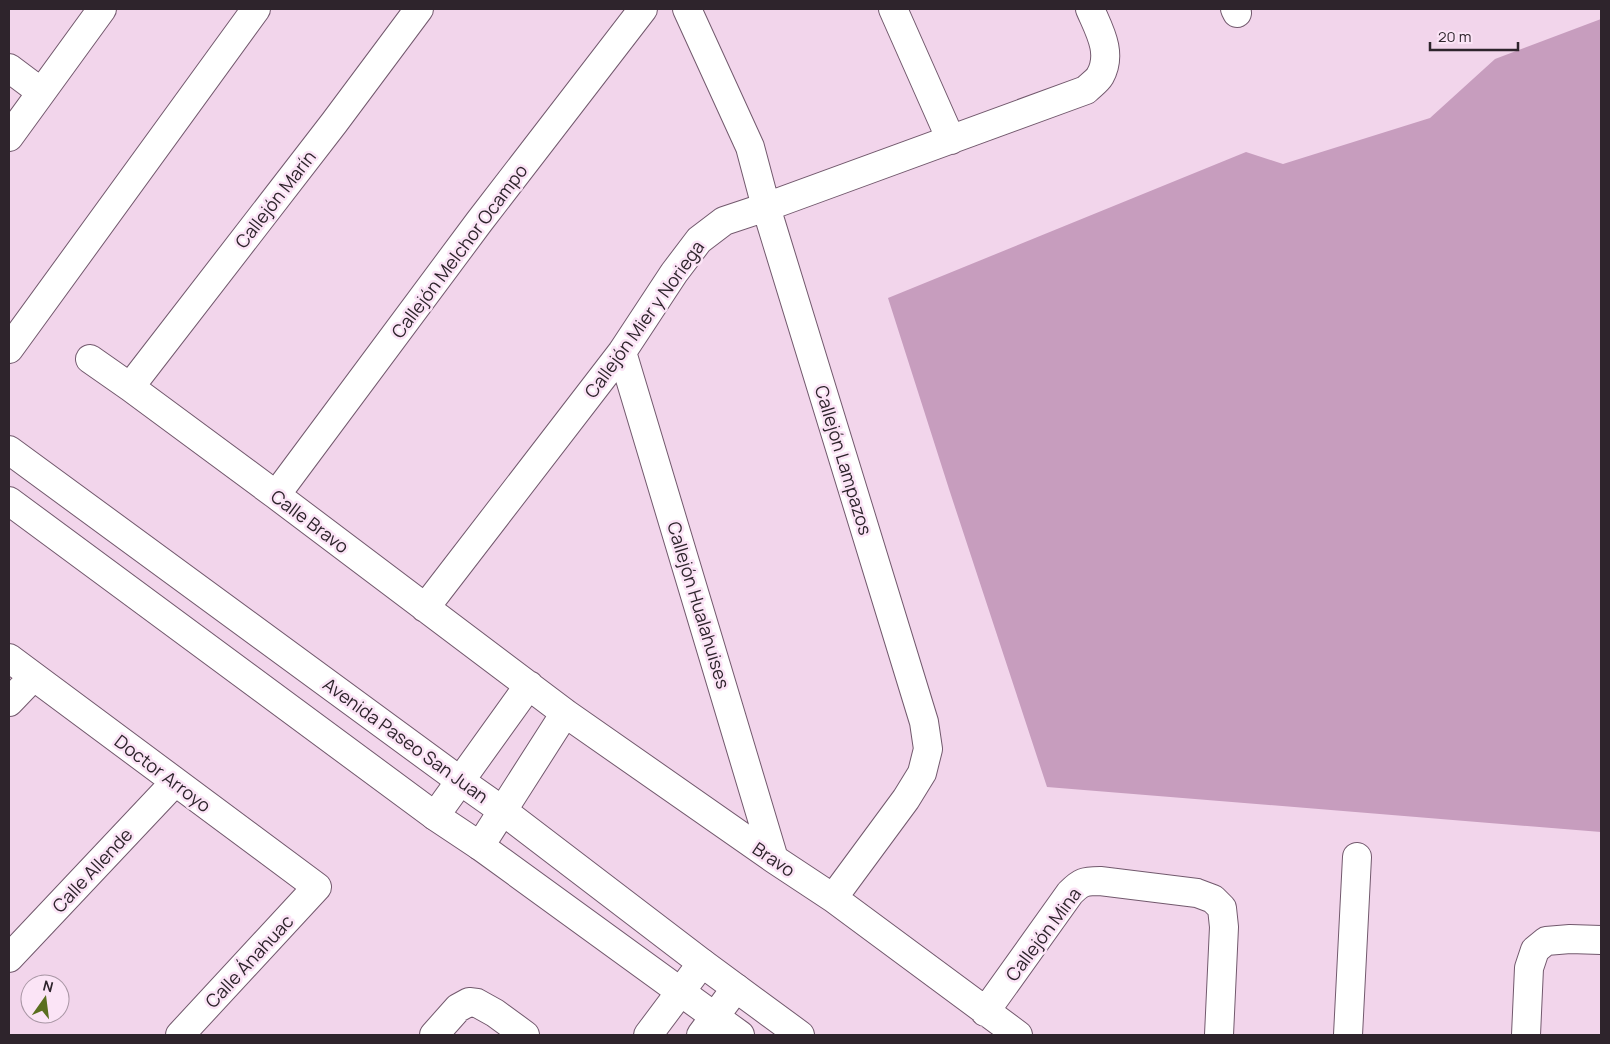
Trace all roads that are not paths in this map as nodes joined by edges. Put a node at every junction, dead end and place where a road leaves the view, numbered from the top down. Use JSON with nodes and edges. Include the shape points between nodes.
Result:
{"nodes":[{"id":1,"x":102,"y":9,"type":"edge"},
{"id":2,"x":256,"y":9,"type":"edge"},
{"id":3,"x":419,"y":9,"type":"edge"},
{"id":4,"x":643,"y":9,"type":"edge"},
{"id":5,"x":687,"y":9,"type":"edge"},
{"id":6,"x":893,"y":9,"type":"edge"},
{"id":7,"x":1090,"y":9,"type":"edge"},
{"id":8,"x":9,"y":68,"type":"edge"},
{"id":9,"x":41,"y":92,"type":"junction"},
{"id":10,"x":9,"y":136,"type":"edge"},
{"id":11,"x":951,"y":140,"type":"junction"},
{"id":12,"x":766,"y":207,"type":"junction"},
{"id":13,"x":9,"y":349,"type":"edge"},
{"id":14,"x":622,"y":352,"type":"junction"},
{"id":15,"x":90,"y":359,"type":"dead end"},
{"id":16,"x":130,"y":387,"type":"junction"},
{"id":17,"x":9,"y":450,"type":"edge"},
{"id":18,"x":276,"y":495,"type":"junction"},
{"id":19,"x":9,"y":501,"type":"edge"},
{"id":20,"x":425,"y":608,"type":"junction"},
{"id":21,"x":9,"y":658,"type":"edge"},
{"id":22,"x":33,"y":677,"type":"junction"},
{"id":23,"x":529,"y":685,"type":"junction"},
{"id":24,"x":9,"y":702,"type":"edge"},
{"id":25,"x":565,"y":713,"type":"junction"},
{"id":26,"x":459,"y":780,"type":"junction"},
{"id":27,"x":175,"y":782,"type":"junction"},
{"id":28,"x":503,"y":811,"type":"junction"},
{"id":29,"x":435,"y":816,"type":"junction"},
{"id":30,"x":480,"y":846,"type":"junction"},
{"id":31,"x":1357,"y":857,"type":"dead end"},
{"id":32,"x":774,"y":859,"type":"junction"},
{"id":33,"x":317,"y":887,"type":"joint"},
{"id":34,"x":833,"y":898,"type":"junction"},
{"id":35,"x":1601,"y":940,"type":"edge"},
{"id":36,"x":9,"y":958,"type":"edge"},
{"id":37,"x":702,"y":963,"type":"junction"},
{"id":38,"x":736,"y":988,"type":"junction"},
{"id":39,"x":681,"y":992,"type":"junction"},
{"id":40,"x":985,"y":1012,"type":"junction"},
{"id":41,"x":708,"y":1026,"type":"edge"},
{"id":42,"x":180,"y":1035,"type":"edge"},
{"id":43,"x":434,"y":1035,"type":"edge"},
{"id":44,"x":525,"y":1035,"type":"edge"},
{"id":45,"x":648,"y":1035,"type":"edge"},
{"id":46,"x":740,"y":1035,"type":"edge"},
{"id":47,"x":800,"y":1035,"type":"edge"},
{"id":48,"x":1018,"y":1035,"type":"edge"},
{"id":49,"x":1219,"y":1035,"type":"edge"},
{"id":50,"x":1348,"y":1035,"type":"edge"},
{"id":51,"x":1526,"y":1035,"type":"edge"}],
"edges":[{"from":1,"to":9,"type":"street"},
{"from":2,"to":13,"type":"street"},
{"from":3,"to":16,"type":"street","name":"Callejón Marín"},
{"from":4,"to":18,"type":"street","name":"Callejón Melchor Ocampo","via":[[479,222]]},
{"from":5,"to":12,"type":"street","name":"Callejón Lampazos","via":[[750,147]]},
{"from":6,"to":11,"type":"street"},
{"from":7,"to":11,"type":"street","name":"Callejón Mier y Noriega","via":[[1104,42],[1105,63],[1100,78],[1086,90]]},
{"from":8,"to":9,"type":"street"},
{"from":9,"to":10,"type":"street"},
{"from":11,"to":12,"type":"street","name":"Callejón Mier y Noriega"},
{"from":12,"to":14,"type":"street","name":"Callejón Mier y Noriega","via":[[724,221],[699,240]]},
{"from":12,"to":34,"type":"street","name":"Callejón Lampazos","via":[[924,722],[928,749],[922,773],[906,800]]},
{"from":14,"to":20,"type":"street","name":"Callejón Mier y Noriega"},
{"from":14,"to":32,"type":"street","name":"Callejón Hualahuises"},
{"from":15,"to":16,"type":"street","name":"Calle Bravo"},
{"from":16,"to":18,"type":"street","name":"Calle Bravo"},
{"from":17,"to":26,"type":"street","name":"Avenida Paseo San Juan"},
{"from":18,"to":20,"type":"street","name":"Calle Bravo"},
{"from":19,"to":29,"type":"street"},
{"from":20,"to":23,"type":"street","name":"Calle Bravo"},
{"from":21,"to":22,"type":"street","name":"Doctor Arroyo"},
{"from":22,"to":24,"type":"street"},
{"from":22,"to":27,"type":"street","name":"Doctor Arroyo"},
{"from":23,"to":25,"type":"street","name":"Bravo"},
{"from":23,"to":26,"type":"street"},
{"from":25,"to":28,"type":"street"},
{"from":25,"to":32,"type":"street","name":"Bravo"},
{"from":26,"to":28,"type":"street","name":"Avenida Paseo San Juan"},
{"from":26,"to":29,"type":"street"},
{"from":27,"to":33,"type":"street","name":"Doctor Arroyo"},
{"from":27,"to":36,"type":"street","name":"Calle Allende"},
{"from":28,"to":30,"type":"street"},
{"from":28,"to":37,"type":"street","name":"Avenida Paseo San Juan"},
{"from":29,"to":30,"type":"street"},
{"from":30,"to":39,"type":"street"},
{"from":31,"to":50,"type":"street"},
{"from":32,"to":34,"type":"street","name":"Bravo"},
{"from":33,"to":42,"type":"street","name":"Calle Ánahuac"},
{"from":34,"to":40,"type":"street","name":"Bravo"},
{"from":35,"to":51,"type":"street","via":[[1546,941],[1535,950],[1529,968]]},
{"from":37,"to":38,"type":"street","name":"Avenida Paseo San Juan"},
{"from":37,"to":39,"type":"street"},
{"from":38,"to":41,"type":"street"},
{"from":38,"to":47,"type":"street","name":"Avenida Paseo San Juan"},
{"from":39,"to":41,"type":"street"},
{"from":39,"to":45,"type":"street"},
{"from":40,"to":48,"type":"street","name":"Bravo"},
{"from":40,"to":49,"type":"street","name":"Callejón Mina","via":[[1070,893],[1079,884],[1100,881],[1197,893],[1214,899],[1222,908]]},
{"from":41,"to":46,"type":"street"},
{"from":43,"to":44,"type":"street","via":[[458,1008],[469,1002],[495,1013]]}]}
